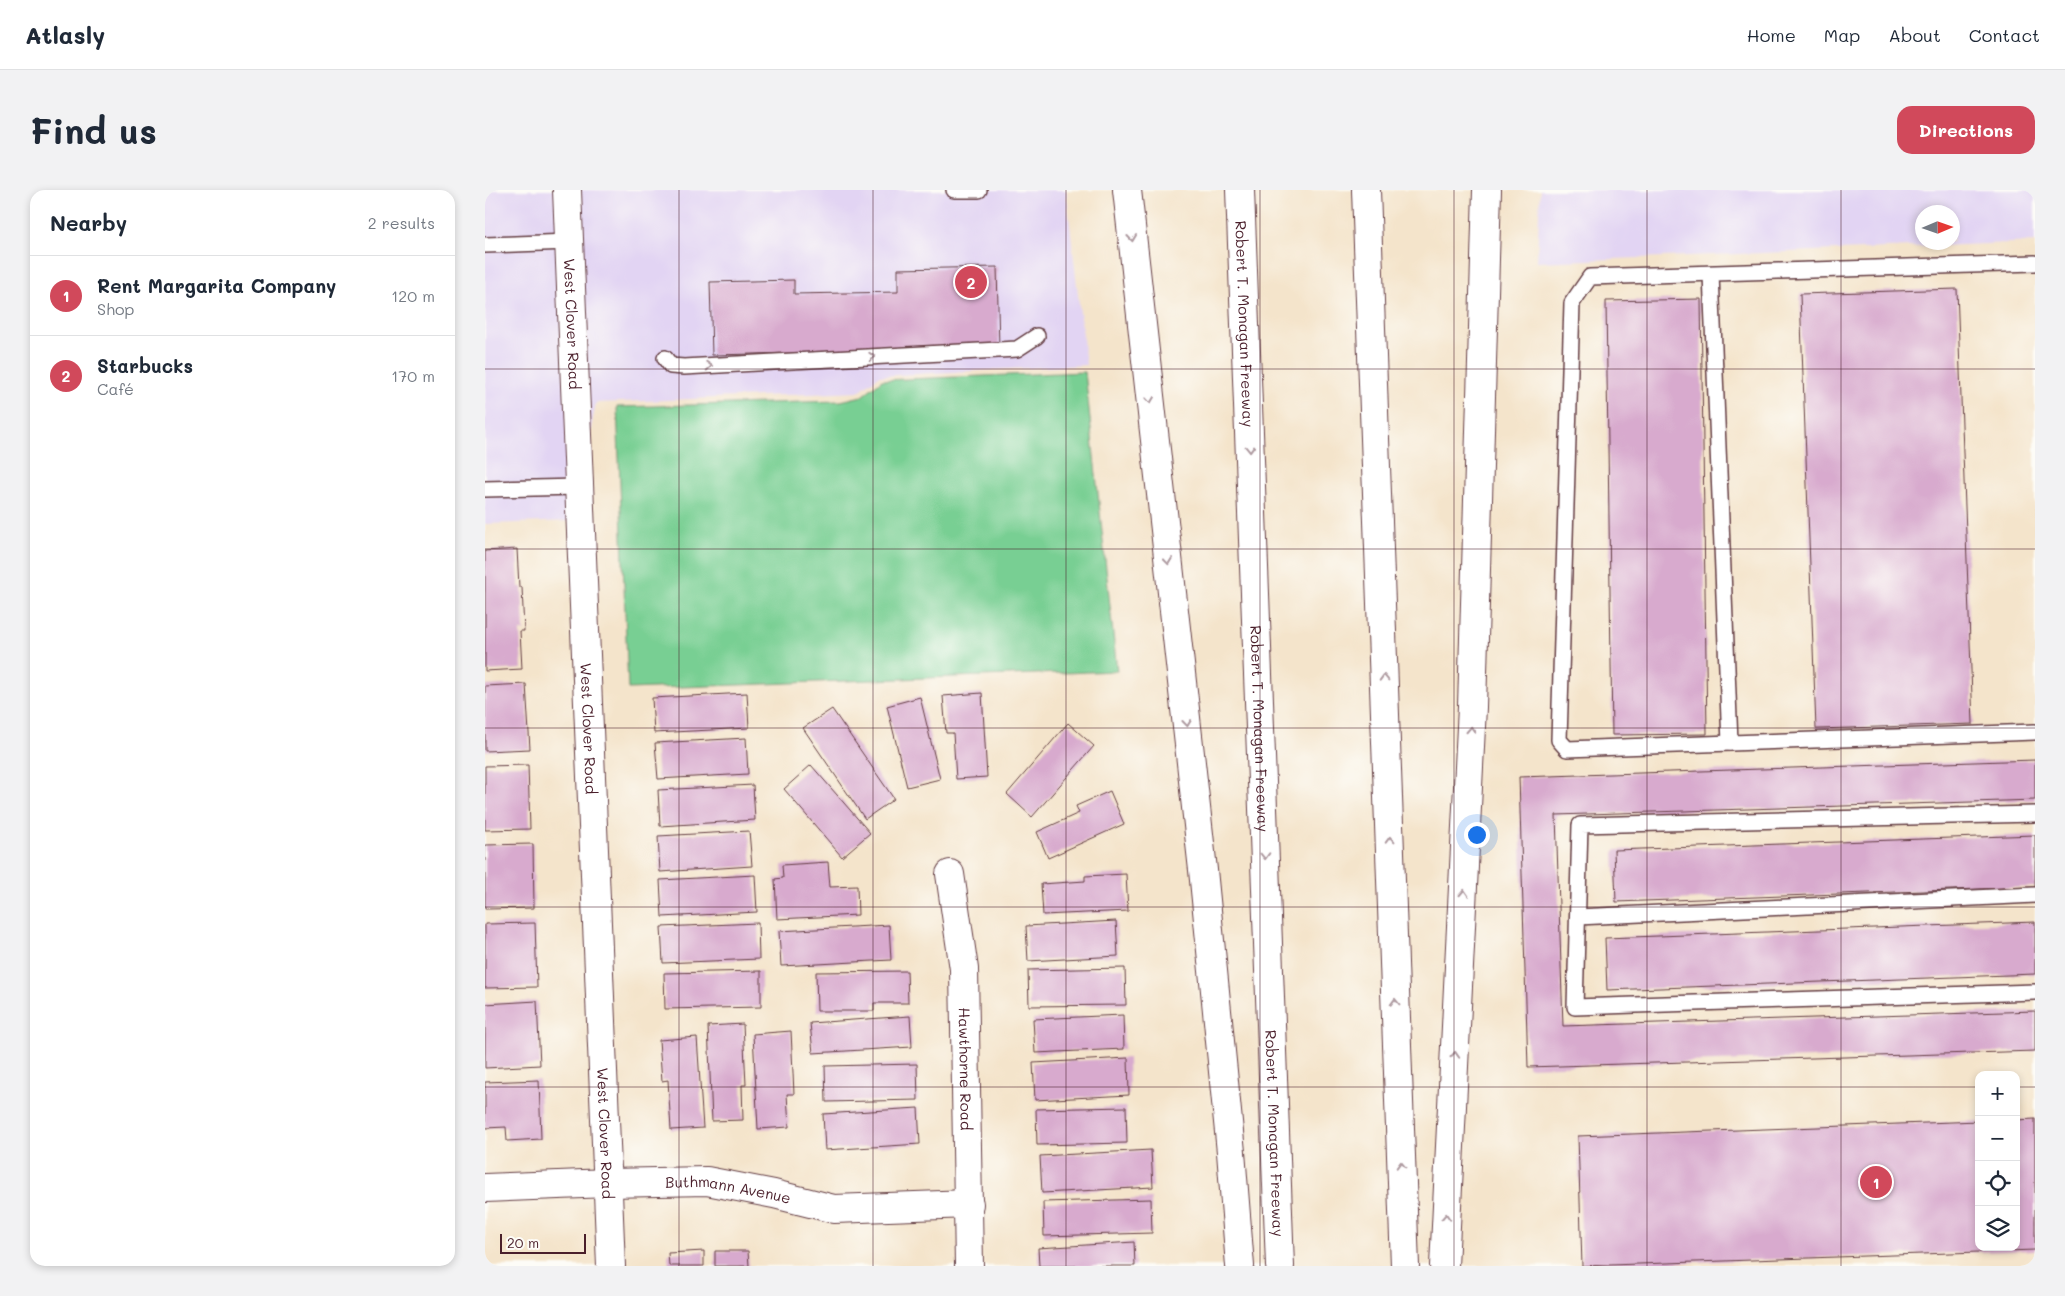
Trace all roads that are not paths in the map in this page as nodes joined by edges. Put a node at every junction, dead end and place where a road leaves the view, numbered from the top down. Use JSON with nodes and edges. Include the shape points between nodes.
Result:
{"nodes":[{"id":1,"x":567,"y":190,"type":"edge"},
{"id":2,"x":954,"y":190,"type":"edge"},
{"id":3,"x":979,"y":190,"type":"edge"},
{"id":4,"x":1127,"y":190,"type":"edge"},
{"id":5,"x":1240,"y":190,"type":"edge"},
{"id":6,"x":1366,"y":190,"type":"edge"},
{"id":7,"x":1487,"y":190,"type":"edge"},
{"id":8,"x":569,"y":242,"type":"junction"},
{"id":9,"x":485,"y":245,"type":"edge"},
{"id":10,"x":2035,"y":263,"type":"edge"},
{"id":11,"x":1711,"y":274,"type":"junction"},
{"id":12,"x":1037,"y":336,"type":"dead end"},
{"id":13,"x":665,"y":358,"type":"dead end"},
{"id":14,"x":578,"y":487,"type":"junction"},
{"id":15,"x":485,"y":489,"type":"edge"},
{"id":16,"x":2035,"y":732,"type":"edge"},
{"id":17,"x":1730,"y":743,"type":"junction"},
{"id":18,"x":2035,"y":814,"type":"edge"},
{"id":19,"x":950,"y":874,"type":"dead end"},
{"id":20,"x":2035,"y":895,"type":"edge"},
{"id":21,"x":1578,"y":917,"type":"junction"},
{"id":22,"x":2035,"y":992,"type":"edge"},
{"id":23,"x":608,"y":1183,"type":"junction"},
{"id":24,"x":485,"y":1188,"type":"edge"},
{"id":25,"x":969,"y":1204,"type":"junction"},
{"id":26,"x":611,"y":1266,"type":"edge"},
{"id":27,"x":969,"y":1266,"type":"edge"},
{"id":28,"x":1240,"y":1266,"type":"edge"},
{"id":29,"x":1280,"y":1266,"type":"edge"},
{"id":30,"x":1405,"y":1266,"type":"edge"},
{"id":31,"x":1444,"y":1266,"type":"edge"}],
"edges":[{"from":1,"to":8,"type":"main road","name":"West Clover Road"},
{"from":2,"to":3,"type":"lane"},
{"from":4,"to":28,"type":"main road","one_way":true,"via":[[1202,860]]},
{"from":5,"to":29,"type":"main road","name":"Robert T. Monagan Freeway","one_way":true},
{"from":30,"to":6,"type":"main road","one_way":true},
{"from":31,"to":7,"type":"main road","one_way":true,"via":[[1472,707]]},
{"from":8,"to":9,"type":"lane"},
{"from":8,"to":14,"type":"main road","name":"West Clover Road"},
{"from":10,"to":11,"type":"lane"},
{"from":11,"to":17,"type":"lane"},
{"from":11,"to":17,"type":"lane","via":[[1590,277],[1572,303],[1559,740],[1567,749]]},
{"from":13,"to":12,"type":"lane","one_way":true,"via":[[671,366],[684,367],[1017,349]]},
{"from":14,"to":15,"type":"lane"},
{"from":14,"to":23,"type":"main road","name":"West Clover Road"},
{"from":16,"to":17,"type":"lane"},
{"from":18,"to":21,"type":"lane","via":[[1580,825]]},
{"from":19,"to":25,"type":"main road","name":"Hawthorne Road","via":[[964,969]]},
{"from":20,"to":21,"type":"lane"},
{"from":21,"to":22,"type":"lane","via":[[1575,1007]]},
{"from":23,"to":24,"type":"main road","name":"Buthmann Avenue"},
{"from":23,"to":25,"type":"main road","name":"Buthmann Avenue","via":[[707,1181],[834,1209]]},
{"from":23,"to":26,"type":"main road","name":"West Clover Road"},
{"from":25,"to":27,"type":"main road","name":"Hawthorne Road"}]}
